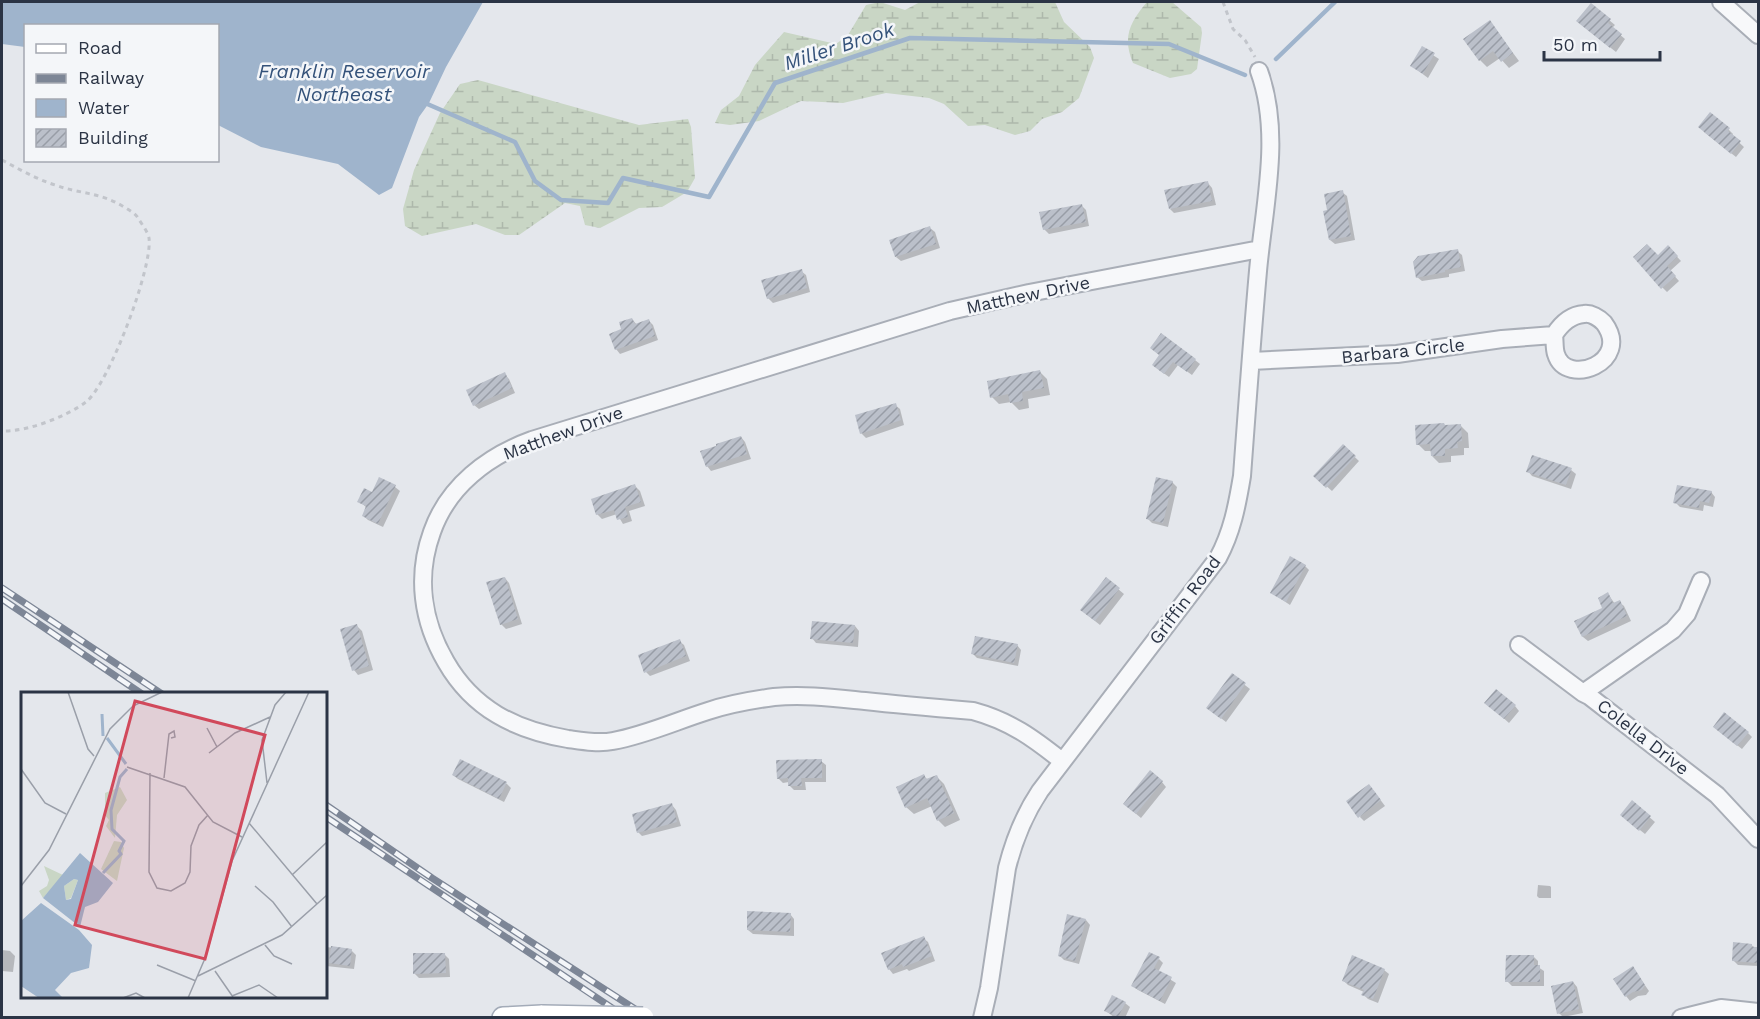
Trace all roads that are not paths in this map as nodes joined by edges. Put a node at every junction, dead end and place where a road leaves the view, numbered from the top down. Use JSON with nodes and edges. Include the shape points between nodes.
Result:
{"nodes":[{"id":1,"x":1722,"y":2,"type":"edge"},
{"id":2,"x":1758,"y":35,"type":"edge"},
{"id":3,"x":1259,"y":71,"type":"road end"},
{"id":4,"x":1260,"y":249,"type":"junction"},
{"id":5,"x":1554,"y":335,"type":"dead end"},
{"id":6,"x":1251,"y":362,"type":"junction"},
{"id":7,"x":1701,"y":581,"type":"dead end"},
{"id":8,"x":1519,"y":645,"type":"dead end"},
{"id":9,"x":1583,"y":693,"type":"junction"},
{"id":10,"x":1062,"y":761,"type":"junction"},
{"id":11,"x":1758,"y":838,"type":"edge"},
{"id":12,"x":1758,"y":1012,"type":"edge"},
{"id":13,"x":542,"y":1016,"type":"edge"},
{"id":14,"x":503,"y":1017,"type":"edge"},
{"id":15,"x":643,"y":1017,"type":"edge"},
{"id":16,"x":982,"y":1017,"type":"edge"},
{"id":17,"x":1681,"y":1017,"type":"edge"}],
"edges":[{"from":1,"to":2,"type":"street"},
{"from":3,"to":4,"type":"street","name":"Griffin Road","via":[[1267,96],[1270,129]]},
{"from":4,"to":6,"type":"street","name":"Griffin Road"},
{"from":4,"to":10,"type":"street","name":"Matthew Drive","via":[[950,311],[532,440],[487,462],[468,477],[447,502],[433,530],[422,573],[424,606],[432,636],[453,676],[471,697],[521,727],[568,739],[610,742],[741,702],[806,696],[974,711],[1012,725]]},
{"from":5,"to":6,"type":"street","name":"Barbara Circle","via":[[1397,354]]},
{"from":6,"to":10,"type":"street","name":"Griffin Road","via":[[1242,476],[1229,538],[1218,558]]},
{"from":7,"to":9,"type":"street","via":[[1687,614],[1673,630]]},
{"from":8,"to":9,"type":"street","name":"Colella Drive"},
{"from":9,"to":11,"type":"street","name":"Colella Drive","via":[[1717,795]]},
{"from":10,"to":16,"type":"street","name":"Griffin Road","via":[[1027,811],[1011,849]]},
{"from":12,"to":17,"type":"street","via":[[1721,1008]]},
{"from":13,"to":14,"type":"main road"},
{"from":13,"to":15,"type":"main road","bridge":true}]}
